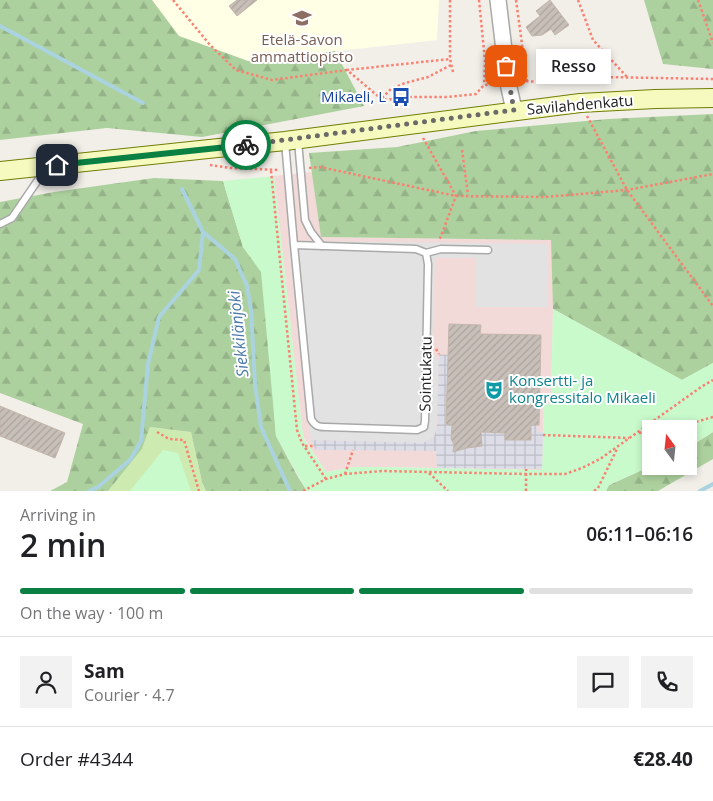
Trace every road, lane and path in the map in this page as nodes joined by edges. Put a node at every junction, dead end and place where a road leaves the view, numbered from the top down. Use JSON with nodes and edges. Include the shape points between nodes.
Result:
{"nodes":[{"id":1,"x":173,"y":0,"type":"edge"},
{"id":2,"x":450,"y":0,"type":"edge"},
{"id":3,"x":479,"y":0,"type":"edge"},
{"id":4,"x":498,"y":0,"type":"edge"},
{"id":5,"x":516,"y":0,"type":"edge"},
{"id":6,"x":578,"y":0,"type":"edge"},
{"id":7,"x":698,"y":0,"type":"edge"},
{"id":8,"x":713,"y":43,"type":"edge"},
{"id":9,"x":450,"y":59,"type":"dead end"},
{"id":10,"x":451,"y":65,"type":"dead end"},
{"id":11,"x":347,"y":70,"type":"dead end"},
{"id":12,"x":627,"y":77,"type":"dead end"},
{"id":13,"x":527,"y":81,"type":"dead end"},
{"id":14,"x":484,"y":85,"type":"dead end"},
{"id":15,"x":382,"y":98,"type":"dead end"},
{"id":16,"x":713,"y":98,"type":"edge"},
{"id":17,"x":580,"y":103,"type":"junction"},
{"id":18,"x":514,"y":110,"type":"junction"},
{"id":19,"x":422,"y":138,"type":"dead end"},
{"id":20,"x":291,"y":140,"type":"junction"},
{"id":21,"x":462,"y":150,"type":"dead end"},
{"id":22,"x":206,"y":164,"type":"dead end"},
{"id":23,"x":287,"y":169,"type":"junction"},
{"id":24,"x":300,"y":169,"type":"junction"},
{"id":25,"x":271,"y":171,"type":"junction"},
{"id":26,"x":0,"y":172,"type":"edge"},
{"id":27,"x":713,"y":174,"type":"edge"},
{"id":28,"x":38,"y":180,"type":"dead end"},
{"id":29,"x":627,"y":190,"type":"junction"},
{"id":30,"x":468,"y":195,"type":"junction"},
{"id":31,"x":456,"y":196,"type":"junction"},
{"id":32,"x":0,"y":224,"type":"edge"},
{"id":33,"x":439,"y":238,"type":"dead end"},
{"id":34,"x":294,"y":246,"type":"junction"},
{"id":35,"x":322,"y":246,"type":"junction"},
{"id":36,"x":488,"y":250,"type":"dead end"},
{"id":37,"x":426,"y":253,"type":"junction"},
{"id":38,"x":713,"y":306,"type":"edge"},
{"id":39,"x":713,"y":380,"type":"edge"},
{"id":40,"x":713,"y":417,"type":"edge"},
{"id":41,"x":698,"y":421,"type":"edge"},
{"id":42,"x":157,"y":432,"type":"dead end"},
{"id":43,"x":642,"y":432,"type":"edge"},
{"id":44,"x":638,"y":433,"type":"junction"},
{"id":45,"x":543,"y":435,"type":"dead end"},
{"id":46,"x":630,"y":438,"type":"junction"},
{"id":47,"x":304,"y":446,"type":"junction"},
{"id":48,"x":314,"y":446,"type":"dead end"},
{"id":49,"x":618,"y":447,"type":"junction"},
{"id":50,"x":353,"y":450,"type":"dead end"},
{"id":51,"x":458,"y":468,"type":"dead end"},
{"id":52,"x":526,"y":469,"type":"dead end"},
{"id":53,"x":428,"y":472,"type":"junction"},
{"id":54,"x":458,"y":473,"type":"junction"},
{"id":55,"x":345,"y":474,"type":"junction"},
{"id":56,"x":526,"y":474,"type":"junction"},
{"id":57,"x":326,"y":479,"type":"junction"},
{"id":58,"x":199,"y":491,"type":"edge"},
{"id":59,"x":303,"y":491,"type":"edge"},
{"id":60,"x":448,"y":491,"type":"edge"},
{"id":61,"x":526,"y":491,"type":"edge"},
{"id":62,"x":594,"y":491,"type":"edge"}],
"edges":[{"from":1,"to":11,"type":"path","via":[[210,45],[236,70],[272,80]]},
{"from":2,"to":9,"type":"path"},
{"from":3,"to":14,"type":"path"},
{"from":4,"to":18,"type":"street"},
{"from":5,"to":13,"type":"path"},
{"from":6,"to":12,"type":"path","via":[[593,40]]},
{"from":7,"to":8,"type":"path"},
{"from":10,"to":15,"type":"path","via":[[428,77],[391,89]]},
{"from":16,"to":17,"type":"main road","name":"Savilahdenkatu"},
{"from":17,"to":18,"type":"main road","name":"Savilahdenkatu"},
{"from":17,"to":29,"type":"path"},
{"from":18,"to":20,"type":"main road","name":"Savilahdenkatu"},
{"from":19,"to":31,"type":"path"},
{"from":20,"to":23,"type":"lane","name":"Sointukatu"},
{"from":20,"to":24,"type":"lane"},
{"from":20,"to":26,"type":"main road","name":"Savilahdenkatu"},
{"from":21,"to":30,"type":"path"},
{"from":22,"to":25,"type":"path"},
{"from":23,"to":25,"type":"path"},
{"from":23,"to":34,"type":"lane","name":"Sointukatu"},
{"from":24,"to":31,"type":"path","via":[[320,167]]},
{"from":24,"to":35,"type":"lane","via":[[305,220]]},
{"from":25,"to":47,"type":"path","via":[[297,430]]},
{"from":27,"to":29,"type":"path"},
{"from":28,"to":32,"type":"lane","via":[[12,218]]},
{"from":29,"to":30,"type":"path","via":[[544,197]]},
{"from":29,"to":38,"type":"path"},
{"from":30,"to":31,"type":"path"},
{"from":31,"to":33,"type":"path"},
{"from":34,"to":35,"type":"lane"},
{"from":34,"to":37,"type":"lane","name":"Sointukatu","via":[[312,419],[317,426],[326,428],[417,430],[424,427]]},
{"from":35,"to":37,"type":"lane","via":[[416,249]]},
{"from":36,"to":37,"type":"lane","via":[[441,249]]},
{"from":39,"to":44,"type":"path"},
{"from":40,"to":41,"type":"path"},
{"from":42,"to":58,"type":"path","via":[[169,439],[184,440]]},
{"from":43,"to":44,"type":"path"},
{"from":44,"to":46,"type":"path"},
{"from":45,"to":46,"type":"path"},
{"from":46,"to":49,"type":"path"},
{"from":47,"to":48,"type":"path"},
{"from":47,"to":57,"type":"path"},
{"from":49,"to":56,"type":"path","via":[[600,459],[565,474]]},
{"from":49,"to":62,"type":"path"},
{"from":50,"to":55,"type":"path"},
{"from":51,"to":54,"type":"path"},
{"from":52,"to":56,"type":"path"},
{"from":53,"to":54,"type":"path"},
{"from":53,"to":55,"type":"path"},
{"from":53,"to":60,"type":"path"},
{"from":54,"to":56,"type":"path"},
{"from":55,"to":57,"type":"path"},
{"from":56,"to":61,"type":"path"},
{"from":57,"to":59,"type":"path"}]}
